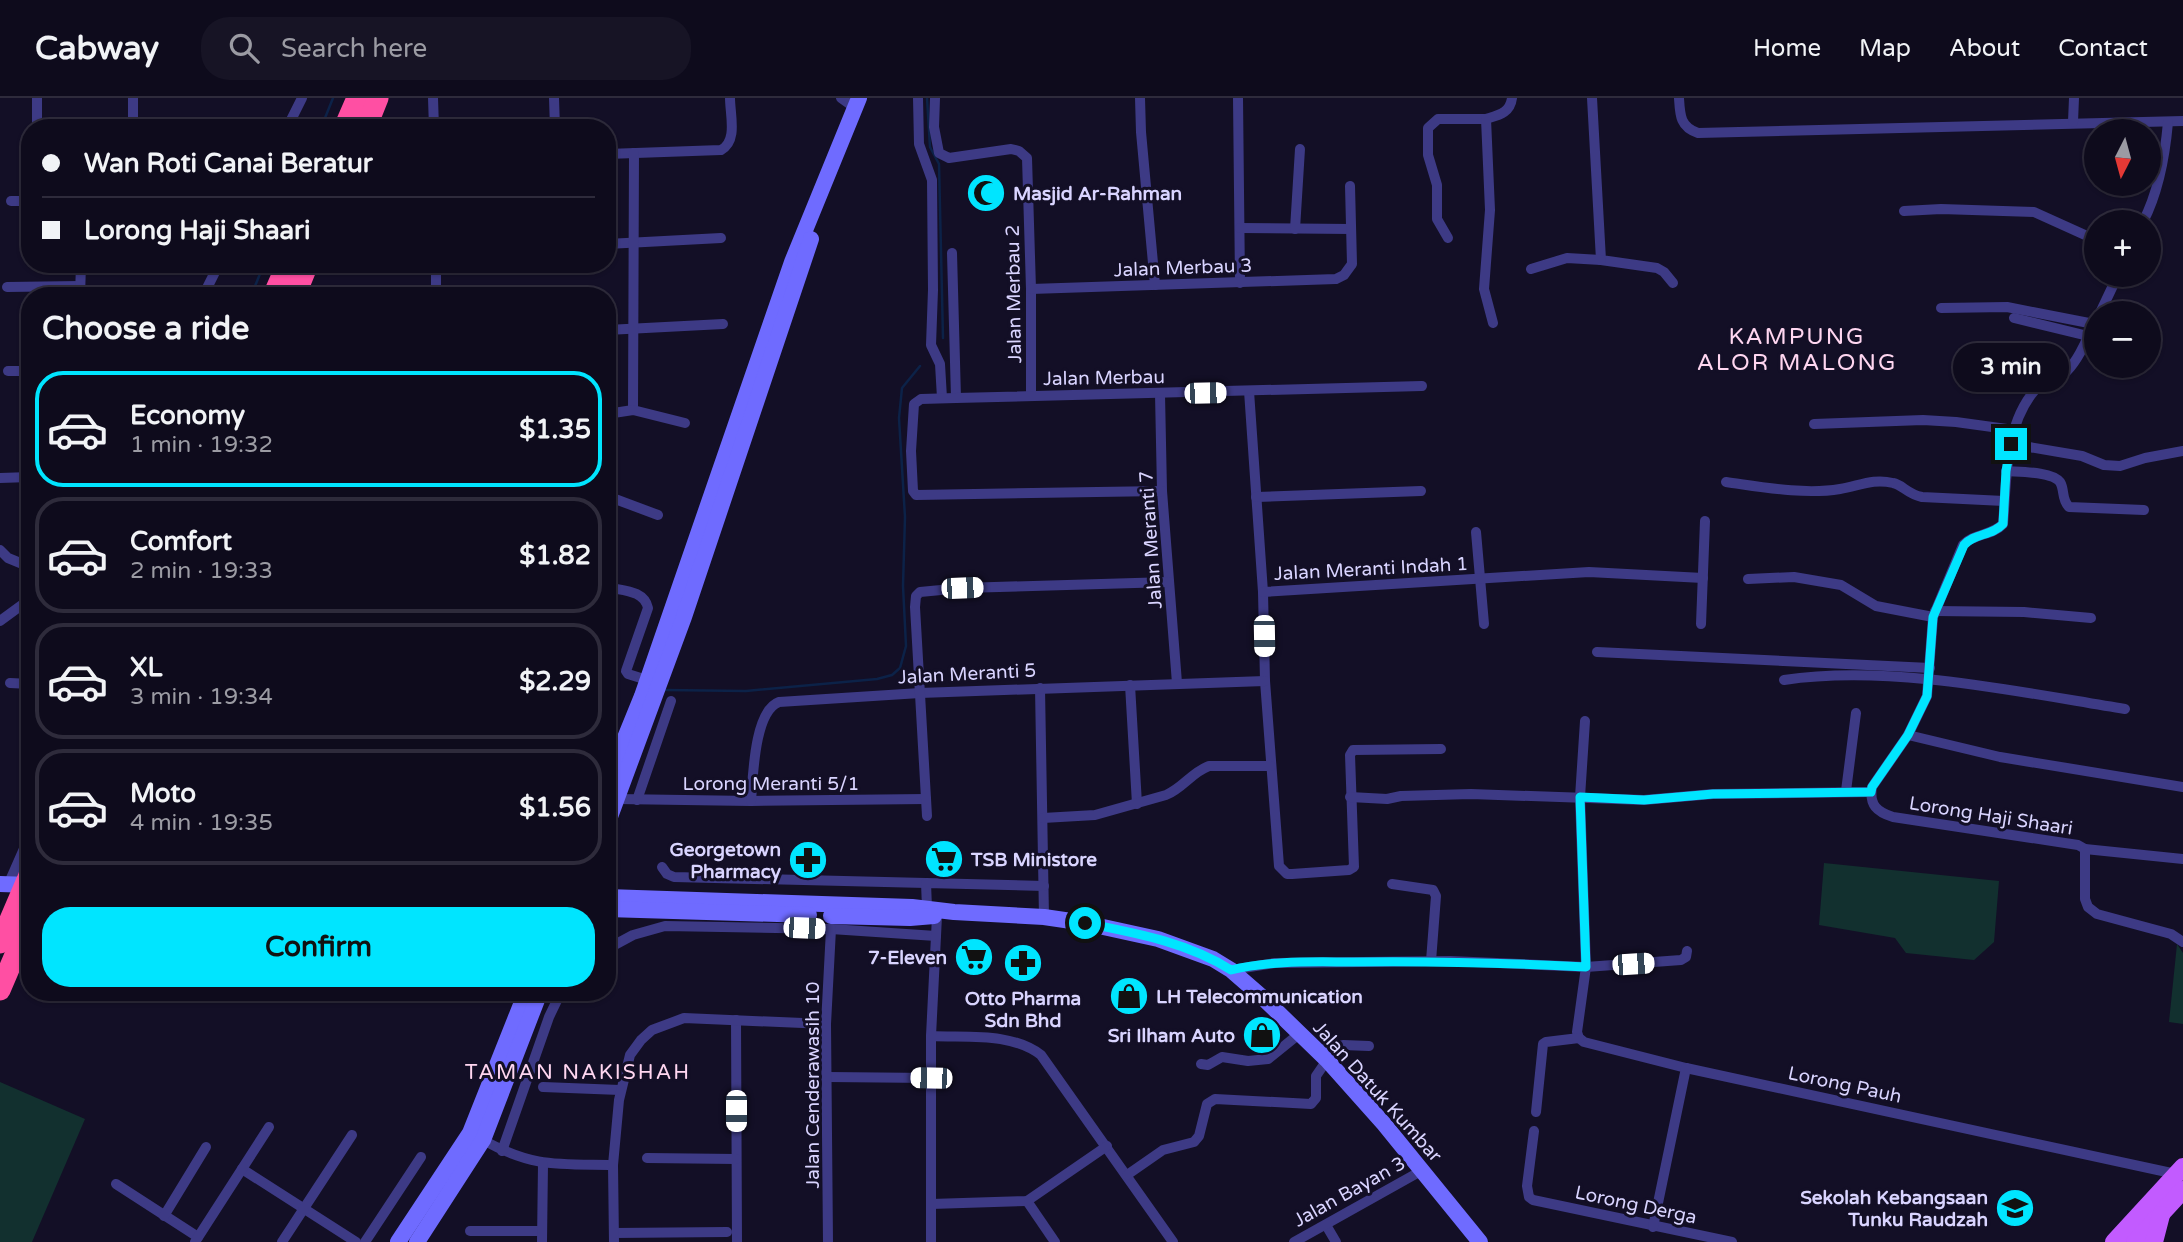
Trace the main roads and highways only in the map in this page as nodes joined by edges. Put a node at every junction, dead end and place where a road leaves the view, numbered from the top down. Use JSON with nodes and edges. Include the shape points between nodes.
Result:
{"nodes":[{"id":1,"x":357,"y":98,"type":"edge"},
{"id":2,"x":379,"y":98,"type":"edge"},
{"id":3,"x":857,"y":103,"type":"edge"},
{"id":4,"x":348,"y":119,"type":"edge"},
{"id":5,"x":370,"y":119,"type":"edge"},
{"id":6,"x":828,"y":173,"type":"junction"},
{"id":7,"x":616,"y":746,"type":"edge"},
{"id":8,"x":616,"y":802,"type":"edge"},
{"id":9,"x":616,"y":891,"type":"edge"},
{"id":10,"x":21,"y":894,"type":"edge"},
{"id":11,"x":616,"y":899,"type":"edge"},
{"id":12,"x":637,"y":904,"type":"junction"},
{"id":13,"x":616,"y":908,"type":"edge"},
{"id":14,"x":616,"y":912,"type":"edge"},
{"id":15,"x":932,"y":912,"type":"junction"},
{"id":16,"x":21,"y":941,"type":"edge"},
{"id":17,"x":0,"y":943,"type":"edge"},
{"id":18,"x":0,"y":990,"type":"edge"},
{"id":19,"x":522,"y":1001,"type":"edge"},
{"id":20,"x":537,"y":1001,"type":"edge"},
{"id":21,"x":2181,"y":1177,"type":"edge"},
{"id":22,"x":2162,"y":1211,"type":"junction"},
{"id":23,"x":398,"y":1242,"type":"edge"},
{"id":24,"x":416,"y":1242,"type":"edge"},
{"id":25,"x":1480,"y":1242,"type":"edge"},
{"id":26,"x":2114,"y":1242,"type":"edge"},
{"id":27,"x":2135,"y":1242,"type":"edge"},
{"id":28,"x":2154,"y":1242,"type":"edge"}],
"edges":[{"from":1,"to":4,"type":"highway"},
{"from":2,"to":5,"type":"highway"},
{"from":3,"to":6,"type":"main road"},
{"from":6,"to":7,"type":"main road","via":[[792,262],[647,680]]},
{"from":6,"to":8,"type":"main road","via":[[745,440]]},
{"from":9,"to":12,"type":"main road"},
{"from":10,"to":17,"type":"highway","bridge":true},
{"from":11,"to":12,"type":"main road","name":"Jalan Datuk Kumbar"},
{"from":12,"to":13,"type":"main road","name":"Jalan Datuk Kumbar"},
{"from":12,"to":14,"type":"main road"},
{"from":12,"to":15,"type":"main road","name":"Jalan Datuk Kumbar","via":[[858,906]]},
{"from":12,"to":15,"type":"main road","name":"Jalan Datuk Kumbar","via":[[898,918]]},
{"from":15,"to":25,"type":"main road","name":"Jalan Datuk Kumbar","via":[[1044,917],[1158,939],[1213,959],[1231,970],[1322,1056]]},
{"from":16,"to":18,"type":"highway"},
{"from":19,"to":23,"type":"main road","via":[[470,1133]]},
{"from":20,"to":24,"type":"main road","via":[[483,1140]]},
{"from":21,"to":22,"type":"main road"},
{"from":21,"to":26,"type":"main road"},
{"from":22,"to":27,"type":"main road"},
{"from":22,"to":28,"type":"main road"}]}
